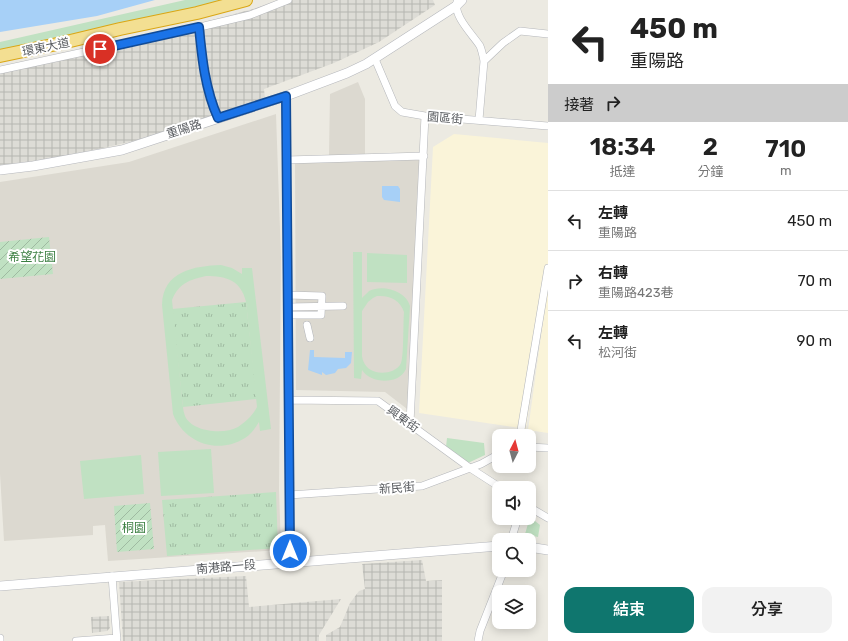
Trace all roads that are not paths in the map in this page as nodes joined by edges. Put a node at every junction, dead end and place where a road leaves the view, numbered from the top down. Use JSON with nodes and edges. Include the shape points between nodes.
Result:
{"nodes":[{"id":1,"x":242,"y":0,"type":"edge"},
{"id":2,"x":246,"y":0,"type":"edge"},
{"id":3,"x":288,"y":0,"type":"edge"},
{"id":4,"x":458,"y":2,"type":"edge"},
{"id":5,"x":199,"y":27,"type":"junction"},
{"id":6,"x":548,"y":34,"type":"edge"},
{"id":7,"x":0,"y":56,"type":"edge"},
{"id":8,"x":375,"y":59,"type":"junction"},
{"id":9,"x":484,"y":61,"type":"junction"},
{"id":10,"x":0,"y":70,"type":"edge"},
{"id":11,"x":286,"y":96,"type":"junction"},
{"id":12,"x":425,"y":116,"type":"junction"},
{"id":13,"x":218,"y":118,"type":"junction"},
{"id":14,"x":479,"y":120,"type":"junction"},
{"id":15,"x":548,"y":126,"type":"edge"},
{"id":16,"x":424,"y":156,"type":"junction"},
{"id":17,"x":287,"y":160,"type":"junction"},
{"id":18,"x":0,"y":170,"type":"edge"},
{"id":19,"x":548,"y":268,"type":"edge"},
{"id":20,"x":288,"y":295,"type":"junction"},
{"id":21,"x":322,"y":306,"type":"junction"},
{"id":22,"x":343,"y":306,"type":"dead end"},
{"id":23,"x":288,"y":307,"type":"junction"},
{"id":24,"x":288,"y":315,"type":"junction"},
{"id":25,"x":307,"y":325,"type":"dead end"},
{"id":26,"x":310,"y":338,"type":"dead end"},
{"id":27,"x":289,"y":400,"type":"junction"},
{"id":28,"x":410,"y":423,"type":"junction"},
{"id":29,"x":521,"y":429,"type":"edge"},
{"id":30,"x":536,"y":447,"type":"edge"},
{"id":31,"x":548,"y":448,"type":"edge"},
{"id":32,"x":492,"y":458,"type":"edge"},
{"id":33,"x":470,"y":468,"type":"junction"},
{"id":34,"x":492,"y":482,"type":"edge"},
{"id":35,"x":289,"y":495,"type":"junction"},
{"id":36,"x":536,"y":511,"type":"edge"},
{"id":37,"x":548,"y":518,"type":"edge"},
{"id":38,"x":492,"y":547,"type":"edge"},
{"id":39,"x":536,"y":548,"type":"edge"},
{"id":40,"x":548,"y":550,"type":"edge"},
{"id":41,"x":290,"y":562,"type":"junction"},
{"id":42,"x":112,"y":576,"type":"junction"},
{"id":43,"x":501,"y":577,"type":"edge"},
{"id":44,"x":0,"y":586,"type":"edge"},
{"id":45,"x":0,"y":638,"type":"edge"},
{"id":46,"x":117,"y":639,"type":"edge"},
{"id":47,"x":0,"y":641,"type":"edge"},
{"id":48,"x":76,"y":641,"type":"edge"},
{"id":49,"x":478,"y":641,"type":"edge"}],
"edges":[{"from":1,"to":7,"type":"highway","name":"環東大道","via":[[174,18]]},
{"from":2,"to":7,"type":"highway","name":"環東大道"},
{"from":3,"to":5,"type":"street","via":[[250,15]]},
{"from":4,"to":8,"type":"main road","name":"重陽路"},
{"from":4,"to":9,"type":"street","via":[[460,18],[480,47]]},
{"from":5,"to":10,"type":"street"},
{"from":5,"to":13,"type":"street","via":[[202,64]]},
{"from":6,"to":9,"type":"street","via":[[520,31],[503,42]]},
{"from":8,"to":11,"type":"main road","name":"重陽路","via":[[347,73]]},
{"from":8,"to":12,"type":"street","name":"園區街","via":[[394,106],[402,112]]},
{"from":9,"to":14,"type":"street"},
{"from":11,"to":13,"type":"main road","name":"重陽路"},
{"from":11,"to":17,"type":"street"},
{"from":12,"to":14,"type":"street","name":"園區街"},
{"from":12,"to":16,"type":"street"},
{"from":13,"to":18,"type":"main road","name":"重陽路","via":[[122,150]]},
{"from":14,"to":15,"type":"street","name":"園區街"},
{"from":16,"to":17,"type":"street"},
{"from":16,"to":28,"type":"street"},
{"from":17,"to":20,"type":"street"},
{"from":19,"to":29,"type":"street"},
{"from":20,"to":21,"type":"street","via":[[322,296]]},
{"from":20,"to":23,"type":"street"},
{"from":21,"to":22,"type":"street"},
{"from":21,"to":23,"type":"street"},
{"from":21,"to":24,"type":"street","via":[[321,315]]},
{"from":23,"to":24,"type":"street"},
{"from":24,"to":27,"type":"street"},
{"from":25,"to":26,"type":"street"},
{"from":27,"to":28,"type":"street","name":"興東街","via":[[378,401]]},
{"from":27,"to":35,"type":"street"},
{"from":28,"to":33,"type":"street","name":"興東街"},
{"from":30,"to":31,"type":"street"},
{"from":32,"to":33,"type":"street","name":"新民街"},
{"from":33,"to":34,"type":"street","name":"興東街"},
{"from":33,"to":35,"type":"street","name":"新民街","via":[[422,486]]},
{"from":35,"to":41,"type":"street"},
{"from":36,"to":37,"type":"street"},
{"from":38,"to":41,"type":"main road","name":"南港路一段"},
{"from":39,"to":40,"type":"main road"},
{"from":41,"to":42,"type":"main road","name":"南港路一段"},
{"from":42,"to":44,"type":"main road","name":"南港路一段"},
{"from":42,"to":46,"type":"street"},
{"from":43,"to":49,"type":"street"},
{"from":45,"to":47,"type":"street"},
{"from":46,"to":48,"type":"street"}]}
